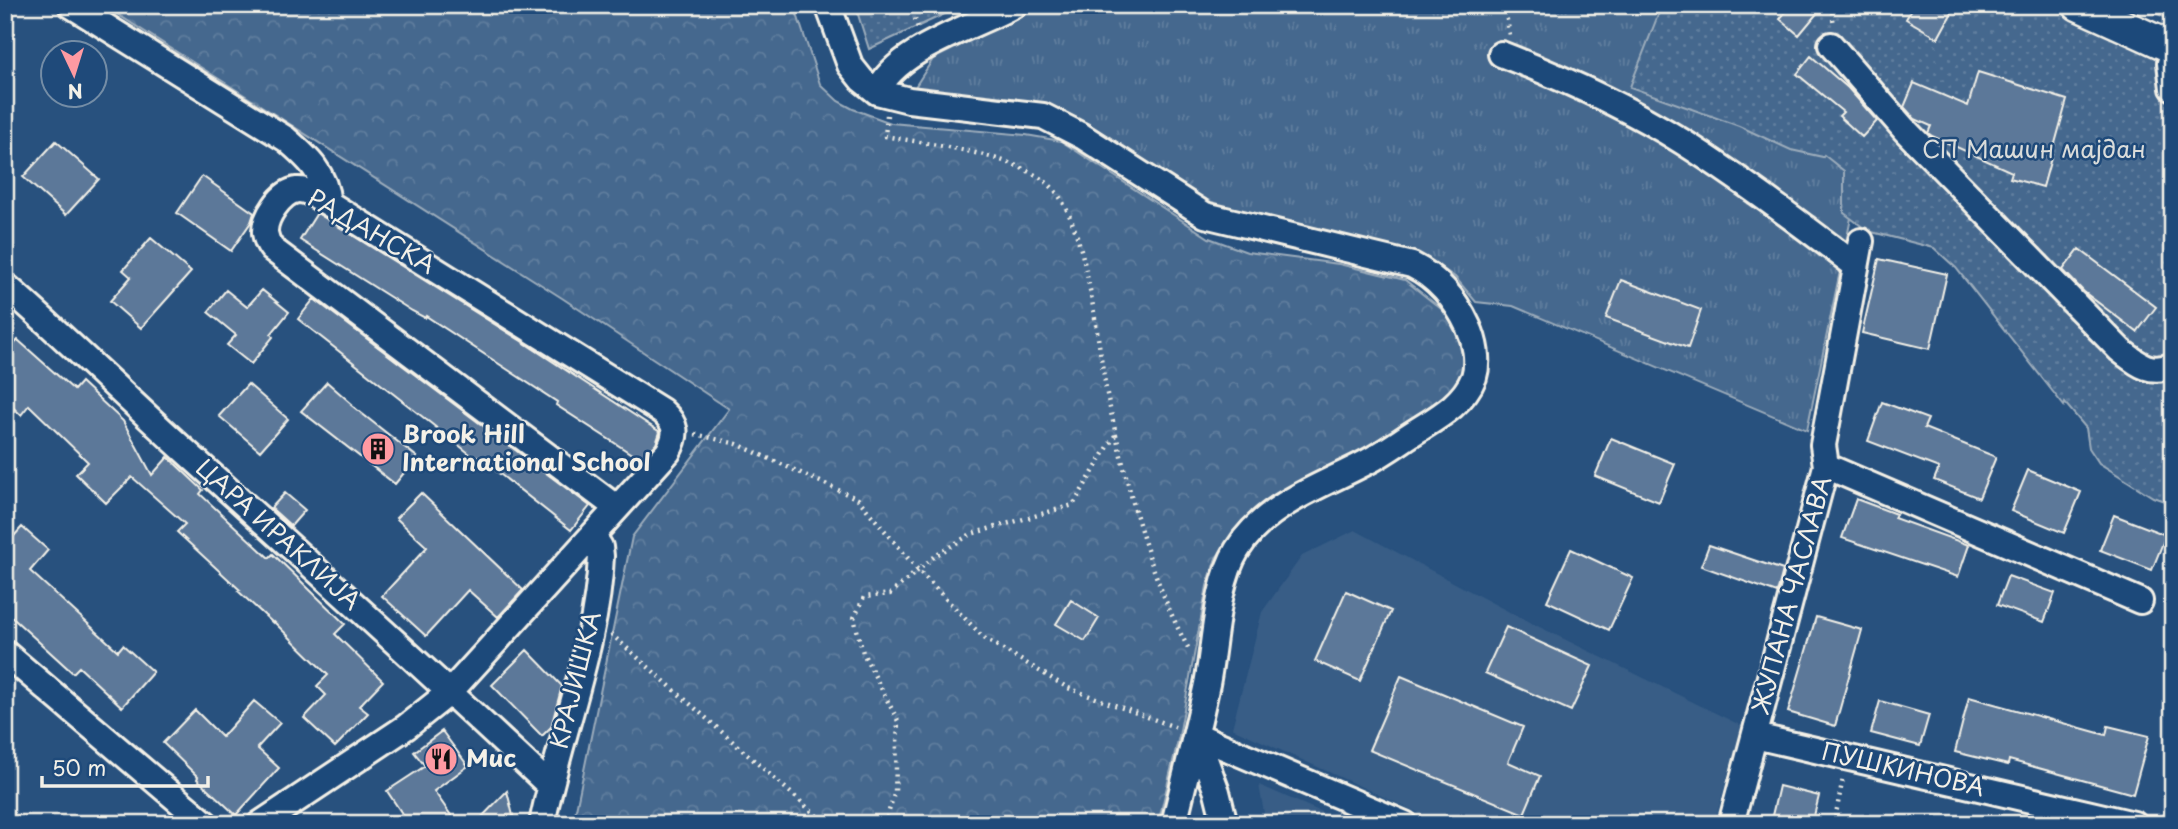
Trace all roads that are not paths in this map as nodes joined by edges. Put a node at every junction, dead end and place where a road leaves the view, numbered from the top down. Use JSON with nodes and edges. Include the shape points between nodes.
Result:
{"nodes":[{"id":1,"x":71,"y":5,"type":"edge"},
{"id":2,"x":828,"y":5,"type":"edge"},
{"id":3,"x":1014,"y":5,"type":"edge"},
{"id":4,"x":2078,"y":5,"type":"edge"},
{"id":5,"x":1831,"y":45,"type":"dead end"},
{"id":6,"x":2173,"y":48,"type":"edge"},
{"id":7,"x":1502,"y":54,"type":"dead end"},
{"id":8,"x":2173,"y":56,"type":"edge"},
{"id":9,"x":2173,"y":88,"type":"edge"},
{"id":10,"x":882,"y":100,"type":"junction"},
{"id":11,"x":328,"y":203,"type":"junction"},
{"id":12,"x":1861,"y":241,"type":"dead end"},
{"id":13,"x":1856,"y":266,"type":"junction"},
{"id":14,"x":5,"y":285,"type":"edge"},
{"id":15,"x":2173,"y":365,"type":"edge"},
{"id":16,"x":1826,"y":466,"type":"junction"},
{"id":17,"x":617,"y":508,"type":"junction"},
{"id":18,"x":593,"y":536,"type":"junction"},
{"id":19,"x":2140,"y":601,"type":"dead end"},
{"id":20,"x":5,"y":653,"type":"edge"},
{"id":21,"x":450,"y":692,"type":"junction"},
{"id":22,"x":1196,"y":735,"type":"junction"},
{"id":23,"x":1755,"y":736,"type":"junction"},
{"id":24,"x":549,"y":785,"type":"junction"},
{"id":25,"x":206,"y":824,"type":"edge"},
{"id":26,"x":260,"y":824,"type":"edge"},
{"id":27,"x":542,"y":824,"type":"edge"},
{"id":28,"x":1174,"y":824,"type":"edge"},
{"id":29,"x":1225,"y":824,"type":"edge"},
{"id":30,"x":1405,"y":824,"type":"edge"},
{"id":31,"x":1731,"y":824,"type":"edge"},
{"id":32,"x":2134,"y":824,"type":"edge"}],
"edges":[{"from":1,"to":11,"type":"street","via":[[286,139],[323,177]]},
{"from":2,"to":10,"type":"street","via":[[850,65]]},
{"from":3,"to":10,"type":"street","via":[[905,60],[887,75]]},
{"from":4,"to":6,"type":"main road"},
{"from":5,"to":15,"type":"street","via":[[1904,129],[2120,350],[2156,370]]},
{"from":7,"to":13,"type":"street","via":[[1632,113],[1680,141]]},
{"from":8,"to":9,"type":"street"},
{"from":10,"to":22,"type":"street","via":[[1050,118],[1205,215],[1412,265],[1443,285],[1464,317],[1476,363],[1459,401],[1380,455],[1287,503],[1245,538],[1225,577]]},
{"from":11,"to":17,"type":"street","name":"РАДАНСКА","via":[[672,420],[676,430],[668,452]]},
{"from":11,"to":17,"type":"street","name":"РАДАНСКА","via":[[308,191],[288,193],[267,221],[265,235],[272,249]]},
{"from":12,"to":13,"type":"street","name":"ЖУПАНА ЧАСЛАВА"},
{"from":13,"to":16,"type":"street","name":"ЖУПАНА ЧАСЛАВА","via":[[1823,445]]},
{"from":14,"to":21,"type":"street","name":"ЦАРА ИРАКЛИЈА"},
{"from":16,"to":19,"type":"street"},
{"from":16,"to":23,"type":"street","name":"ЖУПАНА ЧАСЛАВА"},
{"from":17,"to":18,"type":"street"},
{"from":18,"to":21,"type":"street"},
{"from":18,"to":24,"type":"street","name":"КРАЈИШКА","via":[[601,556],[593,618]]},
{"from":20,"to":25,"type":"street"},
{"from":21,"to":24,"type":"street","name":"ЦАРА ИРАКЛИЈА"},
{"from":21,"to":26,"type":"street","via":[[406,727]]},
{"from":22,"to":28,"type":"street"},
{"from":22,"to":29,"type":"street"},
{"from":22,"to":30,"type":"street"},
{"from":23,"to":31,"type":"street","name":"ЖУПАНА ЧАСЛАВА"},
{"from":23,"to":32,"type":"street","name":"ПУШКИНОВА"},
{"from":24,"to":27,"type":"street","name":"КРАЈИШКА"}]}
